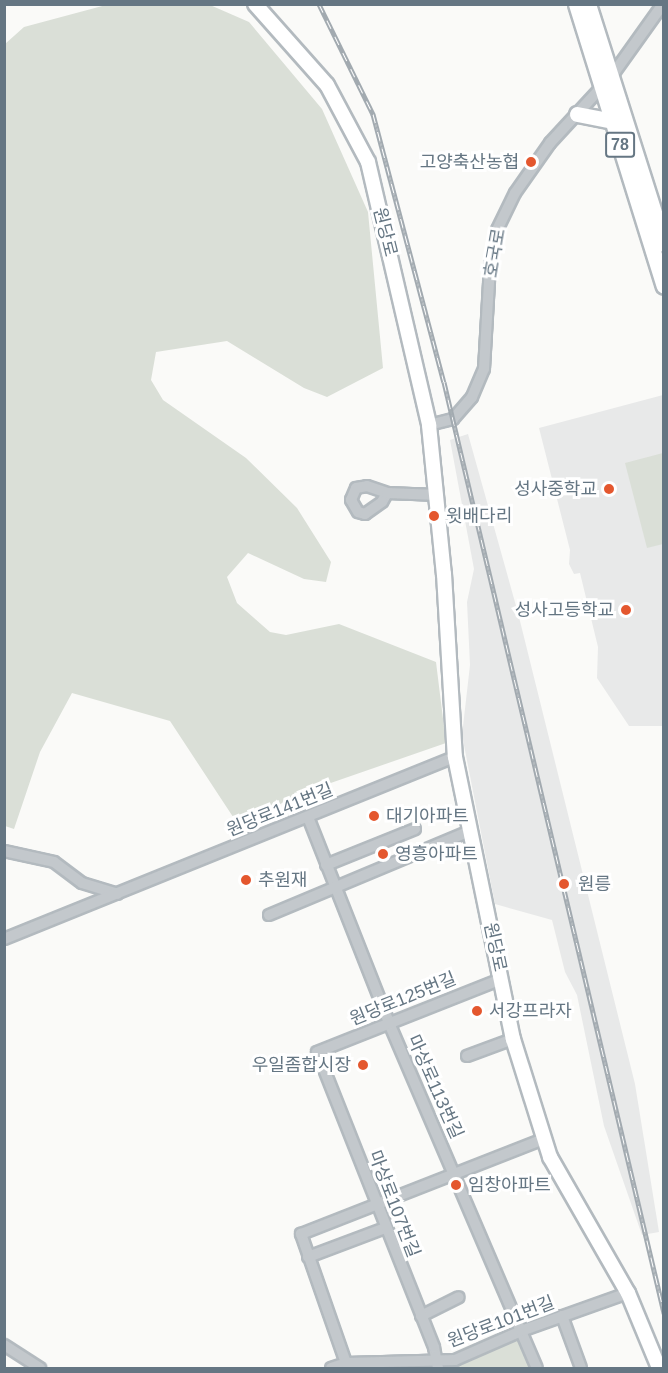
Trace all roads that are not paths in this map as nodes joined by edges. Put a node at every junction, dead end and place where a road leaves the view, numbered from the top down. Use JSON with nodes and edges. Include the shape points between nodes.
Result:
{"nodes":[{"id":1,"x":255,"y":4,"type":"edge"},
{"id":2,"x":576,"y":4,"type":"edge"},
{"id":3,"x":588,"y":4,"type":"edge"},
{"id":4,"x":663,"y":4,"type":"edge"},
{"id":5,"x":606,"y":82,"type":"junction"},
{"id":6,"x":577,"y":114,"type":"junction"},
{"id":7,"x":612,"y":121,"type":"junction"},
{"id":8,"x":663,"y":244,"type":"edge"},
{"id":9,"x":663,"y":286,"type":"edge"},
{"id":10,"x":429,"y":425,"type":"junction"},
{"id":11,"x":387,"y":493,"type":"dead end"},
{"id":12,"x":438,"y":495,"type":"junction"},
{"id":13,"x":455,"y":757,"type":"junction"},
{"id":14,"x":308,"y":817,"type":"junction"},
{"id":15,"x":415,"y":829,"type":"dead end"},
{"id":16,"x":470,"y":831,"type":"junction"},
{"id":17,"x":4,"y":851,"type":"edge"},
{"id":18,"x":326,"y":865,"type":"junction"},
{"id":19,"x":335,"y":886,"type":"junction"},
{"id":20,"x":117,"y":894,"type":"junction"},
{"id":21,"x":269,"y":915,"type":"dead end"},
{"id":22,"x":4,"y":939,"type":"edge"},
{"id":23,"x":501,"y":979,"type":"junction"},
{"id":24,"x":389,"y":1023,"type":"junction"},
{"id":25,"x":513,"y":1039,"type":"junction"},
{"id":26,"x":317,"y":1052,"type":"joint"},
{"id":27,"x":467,"y":1056,"type":"dead end"},
{"id":28,"x":543,"y":1138,"type":"junction"},
{"id":29,"x":455,"y":1173,"type":"junction"},
{"id":30,"x":376,"y":1204,"type":"junction"},
{"id":31,"x":386,"y":1228,"type":"junction"},
{"id":32,"x":308,"y":1257,"type":"junction"},
{"id":33,"x":628,"y":1293,"type":"junction"},
{"id":34,"x":459,"y":1297,"type":"dead end"},
{"id":35,"x":421,"y":1316,"type":"junction"},
{"id":36,"x":562,"y":1316,"type":"junction"},
{"id":37,"x":521,"y":1331,"type":"junction"},
{"id":38,"x":4,"y":1345,"type":"edge"},
{"id":39,"x":346,"y":1363,"type":"junction"},
{"id":40,"x":437,"y":1365,"type":"edge"},
{"id":41,"x":40,"y":1368,"type":"edge"},
{"id":42,"x":331,"y":1368,"type":"edge"},
{"id":43,"x":537,"y":1368,"type":"edge"},
{"id":44,"x":581,"y":1368,"type":"edge"},
{"id":45,"x":659,"y":1368,"type":"edge"}],
"edges":[{"from":1,"to":10,"type":"main road","name":"원당로","via":[[327,84],[368,162]]},
{"from":2,"to":5,"type":"main road","number":"78"},
{"from":3,"to":5,"type":"main road","number":"78"},
{"from":4,"to":5,"type":"street","name":"호국로"},
{"from":5,"to":6,"type":"street","name":"호국로"},
{"from":5,"to":7,"type":"main road","number":"78"},
{"from":5,"to":8,"type":"main road","number":"78"},
{"from":6,"to":7,"type":"main road"},
{"from":6,"to":10,"type":"street","name":"호국로","via":[[515,193],[497,230],[490,264],[488,346],[484,369],[472,397],[453,419]]},
{"from":7,"to":9,"type":"main road","number":"78"},
{"from":10,"to":12,"type":"main road","name":"원당로"},
{"from":11,"to":12,"type":"street"},
{"from":12,"to":13,"type":"main road","name":"원당로"},
{"from":13,"to":14,"type":"street","name":"원당로141번길"},
{"from":13,"to":16,"type":"main road","name":"원당로"},
{"from":14,"to":18,"type":"street","name":"마상로113번길"},
{"from":14,"to":20,"type":"street","name":"원당로141번길"},
{"from":15,"to":18,"type":"street"},
{"from":16,"to":19,"type":"street"},
{"from":16,"to":23,"type":"main road","name":"원당로"},
{"from":17,"to":20,"type":"street","via":[[54,862],[81,883]]},
{"from":18,"to":19,"type":"street","name":"마상로113번길"},
{"from":19,"to":21,"type":"street"},
{"from":19,"to":24,"type":"street","name":"마상로113번길"},
{"from":20,"to":22,"type":"street","name":"원당로141번길"},
{"from":23,"to":24,"type":"street","name":"원당로125번길"},
{"from":23,"to":25,"type":"main road","name":"원당로"},
{"from":24,"to":26,"type":"street","name":"원당로125번길"},
{"from":24,"to":29,"type":"street","name":"마상로113번길"},
{"from":25,"to":27,"type":"street"},
{"from":25,"to":28,"type":"main road","name":"원당로"},
{"from":26,"to":30,"type":"street","name":"마상로107번길"},
{"from":28,"to":29,"type":"street"},
{"from":28,"to":33,"type":"main road","name":"원당로","via":[[574,1201]]},
{"from":29,"to":30,"type":"street"},
{"from":29,"to":37,"type":"street","name":"마상로113번길"},
{"from":30,"to":31,"type":"street","name":"마상로107번길"},
{"from":30,"to":32,"type":"street","via":[[301,1234]]},
{"from":31,"to":32,"type":"street"},
{"from":31,"to":35,"type":"street","name":"마상로107번길"},
{"from":32,"to":39,"type":"street"},
{"from":33,"to":36,"type":"street","name":"원당로101번길"},
{"from":33,"to":45,"type":"main road","name":"원당로"},
{"from":34,"to":35,"type":"street"},
{"from":35,"to":40,"type":"street","name":"마상로107번길"},
{"from":36,"to":37,"type":"street","name":"원당로101번길"},
{"from":36,"to":44,"type":"street"},
{"from":37,"to":40,"type":"street","name":"원당로101번길"},
{"from":37,"to":43,"type":"street","name":"마상로113번길"},
{"from":38,"to":41,"type":"street"},
{"from":39,"to":40,"type":"street","name":"원당로101번길"},
{"from":39,"to":42,"type":"street","name":"원당로101번길"}]}
